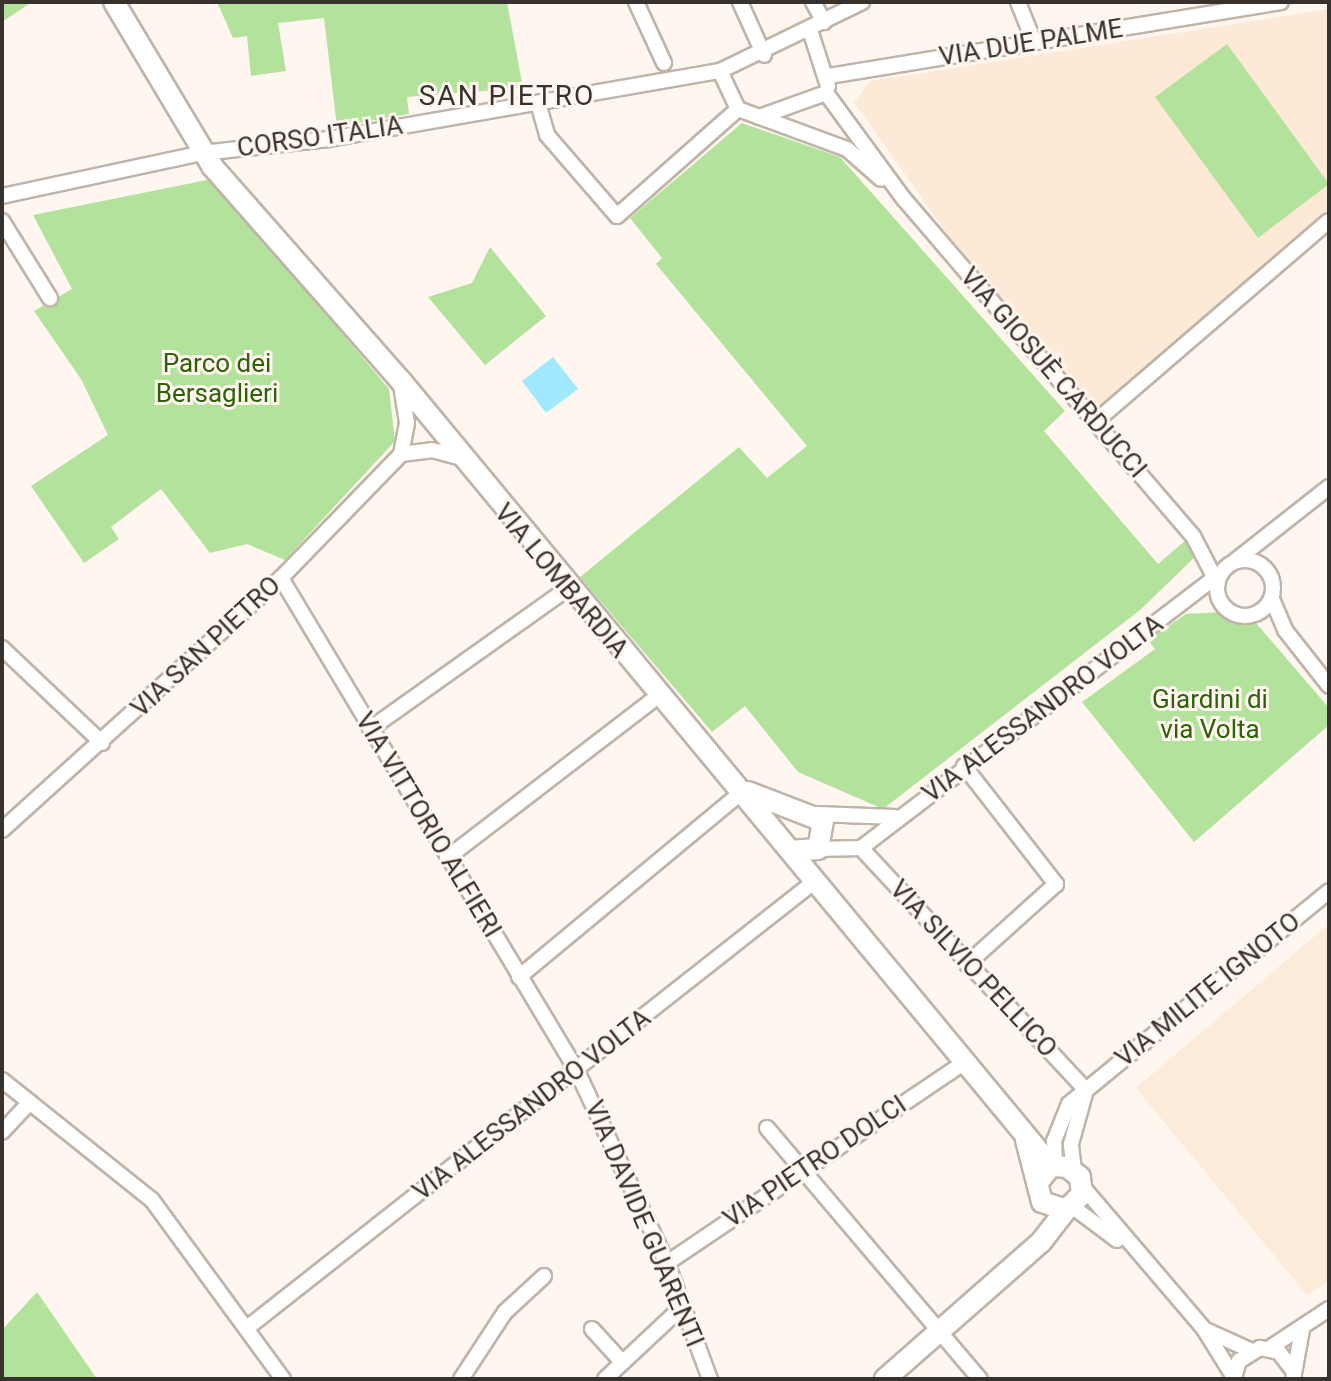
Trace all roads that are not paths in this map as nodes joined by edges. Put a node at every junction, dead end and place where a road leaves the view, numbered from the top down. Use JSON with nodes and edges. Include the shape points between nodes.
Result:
{"nodes":[{"id":1,"x":114,"y":2,"type":"edge"},
{"id":2,"x":636,"y":2,"type":"edge"},
{"id":3,"x":740,"y":2,"type":"edge"},
{"id":4,"x":813,"y":2,"type":"edge"},
{"id":5,"x":862,"y":2,"type":"edge"},
{"id":6,"x":1018,"y":2,"type":"edge"},
{"id":7,"x":1281,"y":2,"type":"edge"},
{"id":8,"x":824,"y":22,"type":"junction"},
{"id":9,"x":810,"y":30,"type":"junction"},
{"id":10,"x":1034,"y":42,"type":"junction"},
{"id":11,"x":764,"y":55,"type":"junction"},
{"id":12,"x":664,"y":63,"type":"dead end"},
{"id":13,"x":720,"y":71,"type":"junction"},
{"id":14,"x":829,"y":76,"type":"junction"},
{"id":15,"x":826,"y":93,"type":"junction"},
{"id":16,"x":538,"y":103,"type":"junction"},
{"id":17,"x":738,"y":109,"type":"junction"},
{"id":18,"x":759,"y":117,"type":"junction"},
{"id":19,"x":202,"y":153,"type":"junction"},
{"id":20,"x":2,"y":196,"type":"edge"},
{"id":21,"x":904,"y":199,"type":"junction"},
{"id":22,"x":2,"y":221,"type":"edge"},
{"id":23,"x":1329,"y":221,"type":"edge"},
{"id":24,"x":50,"y":298,"type":"dead end"},
{"id":25,"x":401,"y":381,"type":"junction"},
{"id":26,"x":1095,"y":422,"type":"junction"},
{"id":27,"x":401,"y":454,"type":"junction"},
{"id":28,"x":458,"y":457,"type":"junction"},
{"id":29,"x":1329,"y":487,"type":"edge"},
{"id":30,"x":1275,"y":528,"type":"junction"},
{"id":31,"x":1264,"y":567,"type":"junction"},
{"id":32,"x":1223,"y":573,"type":"junction"},
{"id":33,"x":281,"y":578,"type":"junction"},
{"id":34,"x":567,"y":589,"type":"junction"},
{"id":35,"x":1272,"y":599,"type":"junction"},
{"id":36,"x":1183,"y":604,"type":"junction"},
{"id":37,"x":1221,"y":604,"type":"junction"},
{"id":38,"x":1259,"y":612,"type":"junction"},
{"id":39,"x":1297,"y":647,"type":"junction"},
{"id":40,"x":2,"y":648,"type":"edge"},
{"id":41,"x":1329,"y":686,"type":"edge"},
{"id":42,"x":657,"y":697,"type":"junction"},
{"id":43,"x":370,"y":729,"type":"junction"},
{"id":44,"x":102,"y":743,"type":"junction"},
{"id":45,"x":964,"y":766,"type":"junction"},
{"id":46,"x":726,"y":776,"type":"junction"},
{"id":47,"x":741,"y":793,"type":"junction"},
{"id":48,"x":795,"y":810,"type":"junction"},
{"id":49,"x":817,"y":814,"type":"junction"},
{"id":50,"x":903,"y":815,"type":"junction"},
{"id":51,"x":2,"y":830,"type":"edge"},
{"id":52,"x":786,"y":845,"type":"junction"},
{"id":53,"x":861,"y":848,"type":"junction"},
{"id":54,"x":818,"y":849,"type":"junction"},
{"id":55,"x":447,"y":858,"type":"junction"},
{"id":56,"x":819,"y":886,"type":"junction"},
{"id":57,"x":1329,"y":891,"type":"edge"},
{"id":58,"x":967,"y":964,"type":"junction"},
{"id":59,"x":519,"y":977,"type":"junction"},
{"id":60,"x":965,"y":1062,"type":"junction"},
{"id":61,"x":577,"y":1071,"type":"junction"},
{"id":62,"x":2,"y":1080,"type":"edge"},
{"id":63,"x":1086,"y":1090,"type":"junction"},
{"id":64,"x":30,"y":1102,"type":"junction"},
{"id":65,"x":767,"y":1128,"type":"dead end"},
{"id":66,"x":2,"y":1132,"type":"edge"},
{"id":67,"x":1024,"y":1132,"type":"junction"},
{"id":68,"x":802,"y":1169,"type":"junction"},
{"id":69,"x":1066,"y":1172,"type":"junction"},
{"id":70,"x":1040,"y":1193,"type":"junction"},
{"id":71,"x":1069,"y":1208,"type":"junction"},
{"id":72,"x":1041,"y":1242,"type":"junction"},
{"id":73,"x":1133,"y":1252,"type":"junction"},
{"id":74,"x":667,"y":1263,"type":"junction"},
{"id":75,"x":544,"y":1276,"type":"dead end"},
{"id":76,"x":683,"y":1306,"type":"junction"},
{"id":77,"x":1329,"y":1309,"type":"edge"},
{"id":78,"x":247,"y":1328,"type":"junction"},
{"id":79,"x":592,"y":1329,"type":"dead end"},
{"id":80,"x":1204,"y":1329,"type":"junction"},
{"id":81,"x":1302,"y":1330,"type":"junction"},
{"id":82,"x":940,"y":1331,"type":"junction"},
{"id":83,"x":1268,"y":1349,"type":"junction"},
{"id":84,"x":1252,"y":1351,"type":"junction"},
{"id":85,"x":622,"y":1362,"type":"junction"},
{"id":86,"x":1293,"y":1374,"type":"edge"},
{"id":87,"x":1234,"y":1378,"type":"edge"},
{"id":88,"x":283,"y":1379,"type":"edge"},
{"id":89,"x":461,"y":1379,"type":"edge"},
{"id":90,"x":605,"y":1379,"type":"edge"},
{"id":91,"x":710,"y":1379,"type":"edge"},
{"id":92,"x":885,"y":1379,"type":"edge"},
{"id":93,"x":980,"y":1379,"type":"edge"}],
"edges":[{"from":1,"to":19,"type":"street","name":"VIA LOMBARDIA"},
{"from":2,"to":12,"type":"street"},
{"from":3,"to":11,"type":"street"},
{"from":4,"to":8,"type":"street"},
{"from":5,"to":8,"type":"street","name":"CORSO ITALIA"},
{"from":6,"to":10,"type":"street"},
{"from":7,"to":10,"type":"street","name":"VIA DUE PALME"},
{"from":8,"to":9,"type":"street","name":"CORSO ITALIA"},
{"from":9,"to":11,"type":"street","name":"CORSO ITALIA"},
{"from":9,"to":14,"type":"street"},
{"from":10,"to":14,"type":"street","name":"VIA DUE PALME"},
{"from":11,"to":13,"type":"street","name":"CORSO ITALIA"},
{"from":13,"to":16,"type":"street","name":"CORSO ITALIA"},
{"from":13,"to":17,"type":"street"},
{"from":14,"to":15,"type":"street"},
{"from":15,"to":18,"type":"street"},
{"from":15,"to":21,"type":"street","name":"VIA GIOSUÈ CARDUCCI"},
{"from":16,"to":17,"type":"street","via":[[547,135],[617,216]]},
{"from":16,"to":19,"type":"street","name":"CORSO ITALIA"},
{"from":17,"to":18,"type":"street","name":"VIA GIOSUÈ CARDUCCI"},
{"from":18,"to":21,"type":"street","name":"VIA GIOSUÈ CARDUCCI","via":[[847,149]]},
{"from":19,"to":20,"type":"street","name":"CORSO ITALIA"},
{"from":19,"to":25,"type":"street","name":"VIA LOMBARDIA"},
{"from":21,"to":26,"type":"street","name":"VIA GIOSUÈ CARDUCCI"},
{"from":22,"to":24,"type":"street"},
{"from":23,"to":26,"type":"street"},
{"from":25,"to":27,"type":"street","via":[[407,423]]},
{"from":25,"to":28,"type":"street","name":"VIA LOMBARDIA"},
{"from":26,"to":32,"type":"street","name":"VIA GIOSUÈ CARDUCCI"},
{"from":27,"to":28,"type":"street","via":[[432,450]]},
{"from":27,"to":33,"type":"street","name":"VIA SAN PIETRO"},
{"from":28,"to":34,"type":"street","name":"VIA LOMBARDIA"},
{"from":29,"to":30,"type":"street","name":"VIA ALESSANDRO VOLTA"},
{"from":30,"to":31,"type":"street"},
{"from":30,"to":32,"type":"street","name":"VIA ALESSANDRO VOLTA"},
{"from":31,"to":32,"type":"street"},
{"from":31,"to":35,"type":"street"},
{"from":32,"to":36,"type":"street","name":"VIA ALESSANDRO VOLTA"},
{"from":32,"to":37,"type":"street"},
{"from":33,"to":43,"type":"street","name":"VIA VITTORIO ALFIERI"},
{"from":33,"to":44,"type":"street","name":"VIA SAN PIETRO"},
{"from":34,"to":42,"type":"street","name":"VIA LOMBARDIA"},
{"from":34,"to":43,"type":"street"},
{"from":35,"to":38,"type":"street"},
{"from":35,"to":39,"type":"street"},
{"from":36,"to":37,"type":"street","name":"VIA ALESSANDRO VOLTA"},
{"from":36,"to":45,"type":"street","name":"VIA ALESSANDRO VOLTA"},
{"from":37,"to":38,"type":"street","via":[[1241,616]]},
{"from":38,"to":39,"type":"street"},
{"from":39,"to":41,"type":"street"},
{"from":40,"to":44,"type":"street"},
{"from":42,"to":46,"type":"street","name":"VIA LOMBARDIA"},
{"from":42,"to":55,"type":"street"},
{"from":43,"to":55,"type":"street","name":"VIA VITTORIO ALFIERI"},
{"from":44,"to":51,"type":"street","name":"VIA SAN PIETRO"},
{"from":45,"to":50,"type":"street","name":"VIA ALESSANDRO VOLTA"},
{"from":45,"to":58,"type":"street","via":[[1056,884]]},
{"from":46,"to":47,"type":"street","name":"VIA LOMBARDIA"},
{"from":46,"to":48,"type":"street","name":"VIA LOMBARDIA","via":[[767,804]]},
{"from":47,"to":52,"type":"street","name":"VIA LOMBARDIA"},
{"from":47,"to":59,"type":"street"},
{"from":48,"to":49,"type":"street","name":"VIA LOMBARDIA"},
{"from":48,"to":52,"type":"street","via":[[781,825]]},
{"from":49,"to":50,"type":"street","name":"VIA ALESSANDRO VOLTA","via":[[879,822]]},
{"from":49,"to":54,"type":"street","via":[[826,831]]},
{"from":50,"to":53,"type":"street","name":"VIA ALESSANDRO VOLTA"},
{"from":52,"to":54,"type":"street"},
{"from":52,"to":56,"type":"street","name":"VIA LOMBARDIA"},
{"from":53,"to":54,"type":"street"},
{"from":53,"to":58,"type":"street","name":"VIA SILVIO PELLICO"},
{"from":54,"to":56,"type":"street"},
{"from":55,"to":59,"type":"street","name":"VIA VITTORIO ALFIERI"},
{"from":56,"to":60,"type":"street","name":"VIA LOMBARDIA"},
{"from":56,"to":61,"type":"street","name":"VIA ALESSANDRO VOLTA"},
{"from":57,"to":63,"type":"street","name":"VIA MILITE IGNOTO"},
{"from":58,"to":63,"type":"street","name":"VIA SILVIO PELLICO"},
{"from":59,"to":61,"type":"street","name":"VIA VITTORIO ALFIERI"},
{"from":60,"to":67,"type":"street","name":"VIA LOMBARDIA"},
{"from":60,"to":68,"type":"street","name":"VIA PIETRO DOLCI"},
{"from":61,"to":74,"type":"street","name":"VIA DAVIDE GUARENTI"},
{"from":61,"to":78,"type":"street","name":"VIA ALESSANDRO VOLTA"},
{"from":62,"to":64,"type":"street"},
{"from":63,"to":69,"type":"street"},
{"from":64,"to":66,"type":"street"},
{"from":64,"to":78,"type":"street","via":[[152,1200]]},
{"from":65,"to":68,"type":"street"},
{"from":67,"to":69,"type":"street","name":"VIA LOMBARDIA"},
{"from":67,"to":70,"type":"street","name":"VIA LOMBARDIA"},
{"from":68,"to":74,"type":"street","name":"VIA PIETRO DOLCI"},
{"from":68,"to":82,"type":"street"},
{"from":69,"to":70,"type":"street"},
{"from":69,"to":71,"type":"street"},
{"from":69,"to":73,"type":"street","name":"VIA LOMBARDIA"},
{"from":70,"to":71,"type":"street"},
{"from":70,"to":72,"type":"street","name":"VIA LOMBARDIA"},
{"from":71,"to":72,"type":"street"},
{"from":71,"to":73,"type":"street","name":"VIA LOMBARDIA"},
{"from":72,"to":82,"type":"street"},
{"from":73,"to":80,"type":"street","name":"VIA LOMBARDIA"},
{"from":74,"to":76,"type":"street","name":"VIA DAVIDE GUARENTI"},
{"from":75,"to":89,"type":"street","via":[[505,1312]]},
{"from":76,"to":85,"type":"street"},
{"from":76,"to":91,"type":"street","name":"VIA DAVIDE GUARENTI"},
{"from":77,"to":81,"type":"street"},
{"from":78,"to":88,"type":"street"},
{"from":79,"to":85,"type":"street"},
{"from":80,"to":84,"type":"street","name":"VIA LOMBARDIA"},
{"from":80,"to":87,"type":"street","name":"VIA LOMBARDIA"},
{"from":81,"to":83,"type":"street"},
{"from":81,"to":86,"type":"street"},
{"from":82,"to":92,"type":"street"},
{"from":82,"to":93,"type":"street"},
{"from":83,"to":84,"type":"street"},
{"from":83,"to":86,"type":"street"},
{"from":84,"to":87,"type":"street","name":"VIA LOMBARDIA"},
{"from":85,"to":90,"type":"street"}]}
